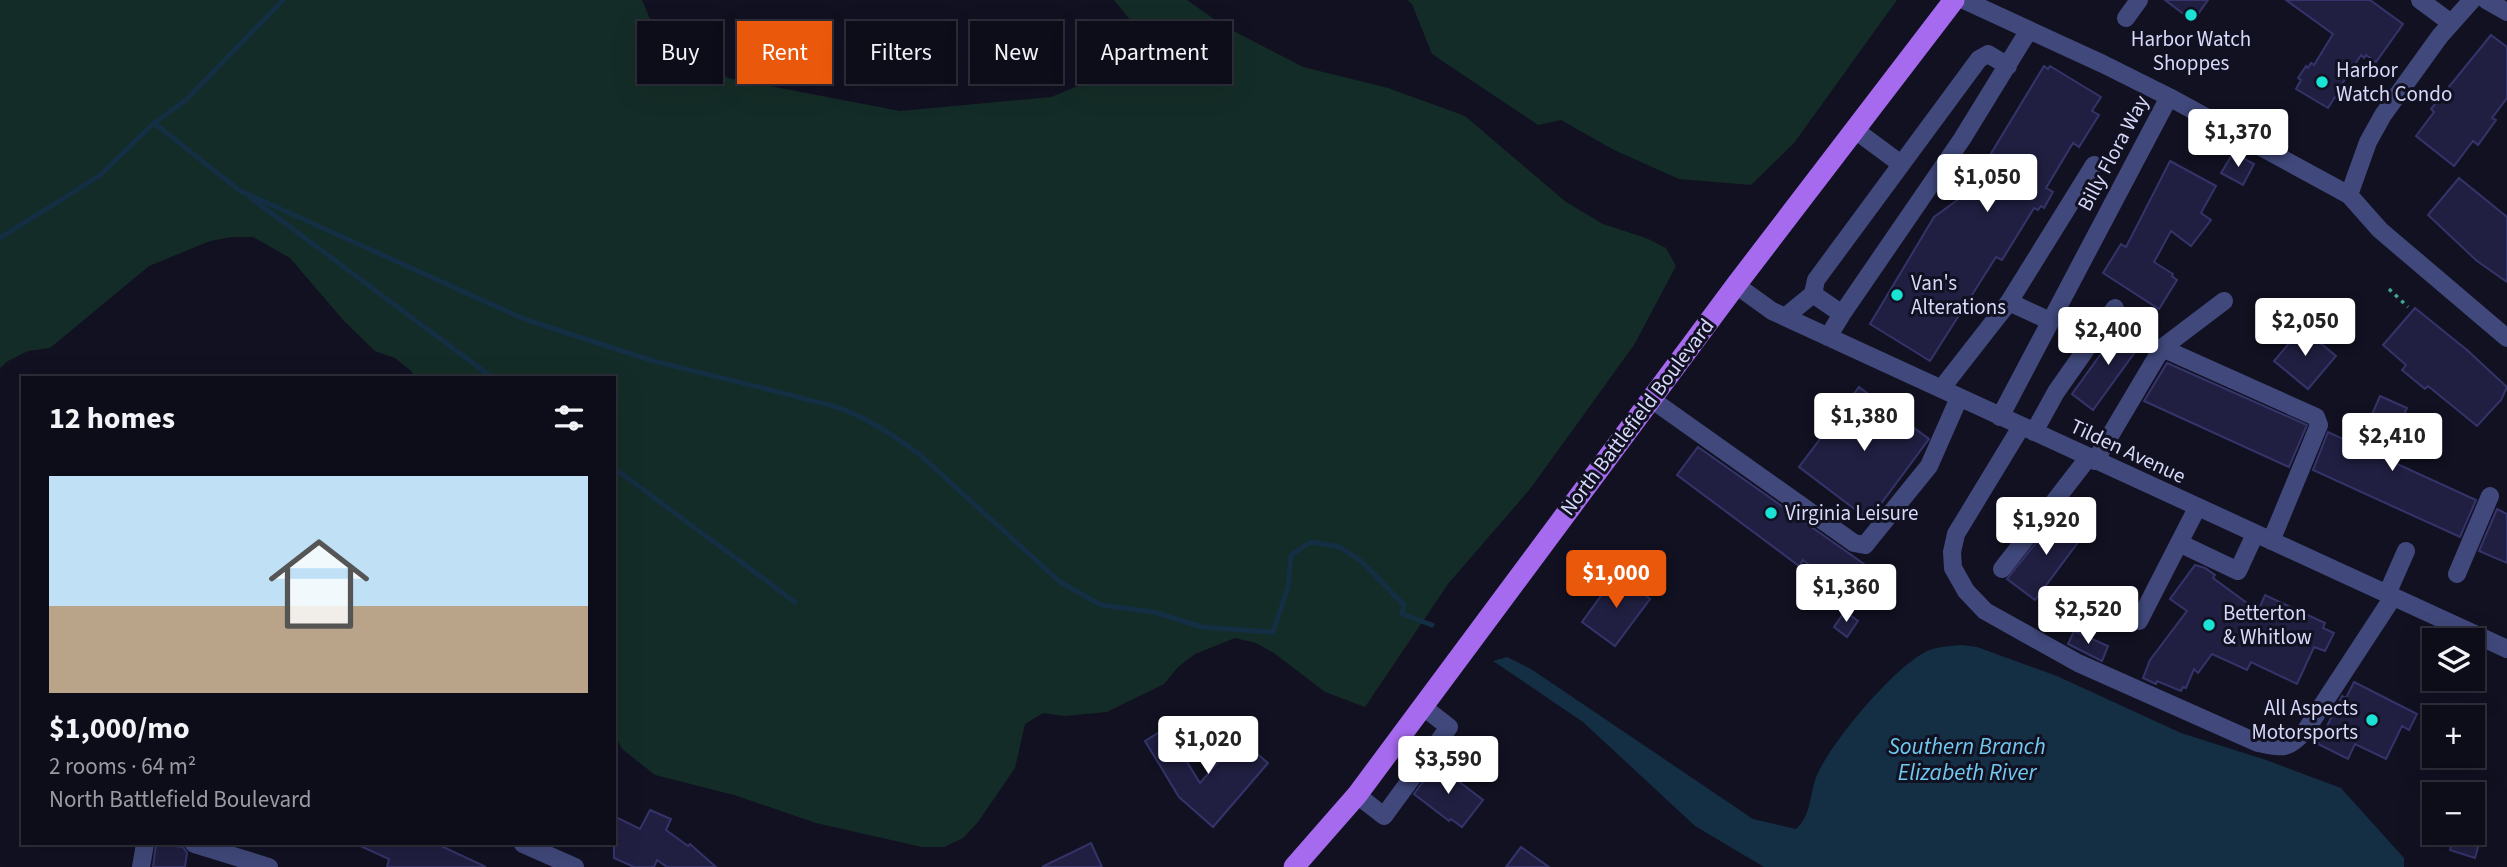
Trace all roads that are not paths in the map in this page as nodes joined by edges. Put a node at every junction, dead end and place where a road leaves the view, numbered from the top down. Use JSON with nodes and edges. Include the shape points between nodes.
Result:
{"nodes":[{"id":1,"x":1954,"y":0,"type":"edge"},
{"id":2,"x":1964,"y":0,"type":"edge"},
{"id":3,"x":2139,"y":0,"type":"edge"},
{"id":4,"x":2420,"y":0,"type":"edge"},
{"id":5,"x":2472,"y":0,"type":"edge"},
{"id":6,"x":2486,"y":0,"type":"edge"},
{"id":7,"x":2507,"y":12,"type":"edge"},
{"id":8,"x":2126,"y":18,"type":"dead end"},
{"id":9,"x":2451,"y":23,"type":"junction"},
{"id":10,"x":2029,"y":30,"type":"junction"},
{"id":11,"x":2008,"y":66,"type":"junction"},
{"id":12,"x":2169,"y":97,"type":"junction"},
{"id":13,"x":1855,"y":130,"type":"junction"},
{"id":14,"x":1901,"y":164,"type":"junction"},
{"id":15,"x":2094,"y":165,"type":"dead end"},
{"id":16,"x":2349,"y":195,"type":"junction"},
{"id":17,"x":1736,"y":285,"type":"junction"},
{"id":18,"x":1812,"y":294,"type":"junction"},
{"id":19,"x":2224,"y":301,"type":"dead end"},
{"id":20,"x":2009,"y":302,"type":"junction"},
{"id":21,"x":2115,"y":308,"type":"dead end"},
{"id":22,"x":1842,"y":314,"type":"junction"},
{"id":23,"x":1785,"y":317,"type":"junction"},
{"id":24,"x":2050,"y":321,"type":"junction"},
{"id":25,"x":1828,"y":337,"type":"junction"},
{"id":26,"x":2507,"y":338,"type":"edge"},
{"id":27,"x":2162,"y":348,"type":"junction"},
{"id":28,"x":1941,"y":389,"type":"junction"},
{"id":29,"x":1959,"y":398,"type":"junction"},
{"id":30,"x":1651,"y":399,"type":"junction"},
{"id":31,"x":2000,"y":417,"type":"junction"},
{"id":32,"x":2027,"y":429,"type":"junction"},
{"id":33,"x":2091,"y":459,"type":"junction"},
{"id":34,"x":2490,"y":496,"type":"dead end"},
{"id":35,"x":2197,"y":508,"type":"junction"},
{"id":36,"x":2263,"y":538,"type":"junction"},
{"id":37,"x":2179,"y":543,"type":"junction"},
{"id":38,"x":2406,"y":551,"type":"dead end"},
{"id":39,"x":2001,"y":569,"type":"dead end"},
{"id":40,"x":2457,"y":574,"type":"dead end"},
{"id":41,"x":2390,"y":596,"type":"junction"},
{"id":42,"x":2139,"y":621,"type":"dead end"},
{"id":43,"x":2507,"y":649,"type":"edge"},
{"id":44,"x":1422,"y":706,"type":"junction"},
{"id":45,"x":1357,"y":795,"type":"junction"},
{"id":46,"x":145,"y":845,"type":"edge"},
{"id":47,"x":197,"y":845,"type":"edge"},
{"id":48,"x":525,"y":845,"type":"edge"},
{"id":49,"x":141,"y":867,"type":"edge"},
{"id":50,"x":269,"y":867,"type":"edge"},
{"id":51,"x":575,"y":867,"type":"edge"},
{"id":52,"x":1294,"y":867,"type":"edge"}],
"edges":[{"from":1,"to":13,"type":"main road","name":"North Battlefield Boulevard"},
{"from":2,"to":10,"type":"street"},
{"from":3,"to":8,"type":"street"},
{"from":4,"to":9,"type":"street"},
{"from":5,"to":9,"type":"street"},
{"from":6,"to":7,"type":"street"},
{"from":9,"to":16,"type":"street","via":[[2383,115]]},
{"from":10,"to":11,"type":"street"},
{"from":10,"to":12,"type":"street"},
{"from":11,"to":14,"type":"street","via":[[1988,54],[1979,59]]},
{"from":11,"to":22,"type":"street"},
{"from":12,"to":16,"type":"street"},
{"from":12,"to":24,"type":"street","name":"Billy Flora Way"},
{"from":13,"to":14,"type":"street"},
{"from":13,"to":17,"type":"main road","name":"North Battlefield Boulevard"},
{"from":14,"to":18,"type":"street","via":[[1816,280]]},
{"from":15,"to":20,"type":"street"},
{"from":16,"to":26,"type":"street","via":[[2380,230]]},
{"from":17,"to":23,"type":"street","name":"Tilden Avenue"},
{"from":17,"to":30,"type":"main road","name":"North Battlefield Boulevard"},
{"from":18,"to":22,"type":"street"},
{"from":18,"to":23,"type":"street"},
{"from":19,"to":27,"type":"street"},
{"from":20,"to":24,"type":"street"},
{"from":20,"to":28,"type":"street"},
{"from":21,"to":32,"type":"street"},
{"from":22,"to":25,"type":"street"},
{"from":23,"to":25,"type":"street","name":"Tilden Avenue"},
{"from":24,"to":31,"type":"street","name":"Billy Flora Way"},
{"from":25,"to":28,"type":"street","name":"Tilden Avenue"},
{"from":27,"to":33,"type":"street"},
{"from":27,"to":36,"type":"street","via":[[2316,417],[2319,425]]},
{"from":28,"to":29,"type":"street","name":"Tilden Avenue"},
{"from":29,"to":30,"type":"street","via":[[1929,466],[1865,545],[1854,543]]},
{"from":29,"to":31,"type":"street","name":"Tilden Avenue"},
{"from":30,"to":44,"type":"main road","name":"North Battlefield Boulevard"},
{"from":31,"to":32,"type":"street","name":"Tilden Avenue"},
{"from":32,"to":33,"type":"street","name":"Tilden Avenue"},
{"from":32,"to":41,"type":"street","via":[[1956,534],[1953,568],[1985,611],[2078,663],[2258,743],[2293,744]]},
{"from":33,"to":35,"type":"street","name":"Tilden Avenue"},
{"from":33,"to":39,"type":"street"},
{"from":34,"to":40,"type":"street"},
{"from":35,"to":36,"type":"street","name":"Tilden Avenue"},
{"from":35,"to":37,"type":"street"},
{"from":36,"to":37,"type":"street","via":[[2238,571]]},
{"from":36,"to":41,"type":"street","name":"Tilden Avenue"},
{"from":37,"to":42,"type":"street"},
{"from":38,"to":41,"type":"street"},
{"from":41,"to":43,"type":"street","name":"Tilden Avenue"},
{"from":44,"to":45,"type":"main road","name":"North Battlefield Boulevard"},
{"from":44,"to":45,"type":"street","via":[[1449,727],[1384,816]]},
{"from":45,"to":52,"type":"main road","name":"North Battlefield Boulevard"},
{"from":46,"to":49,"type":"street"},
{"from":47,"to":50,"type":"street"},
{"from":48,"to":51,"type":"street"}]}
